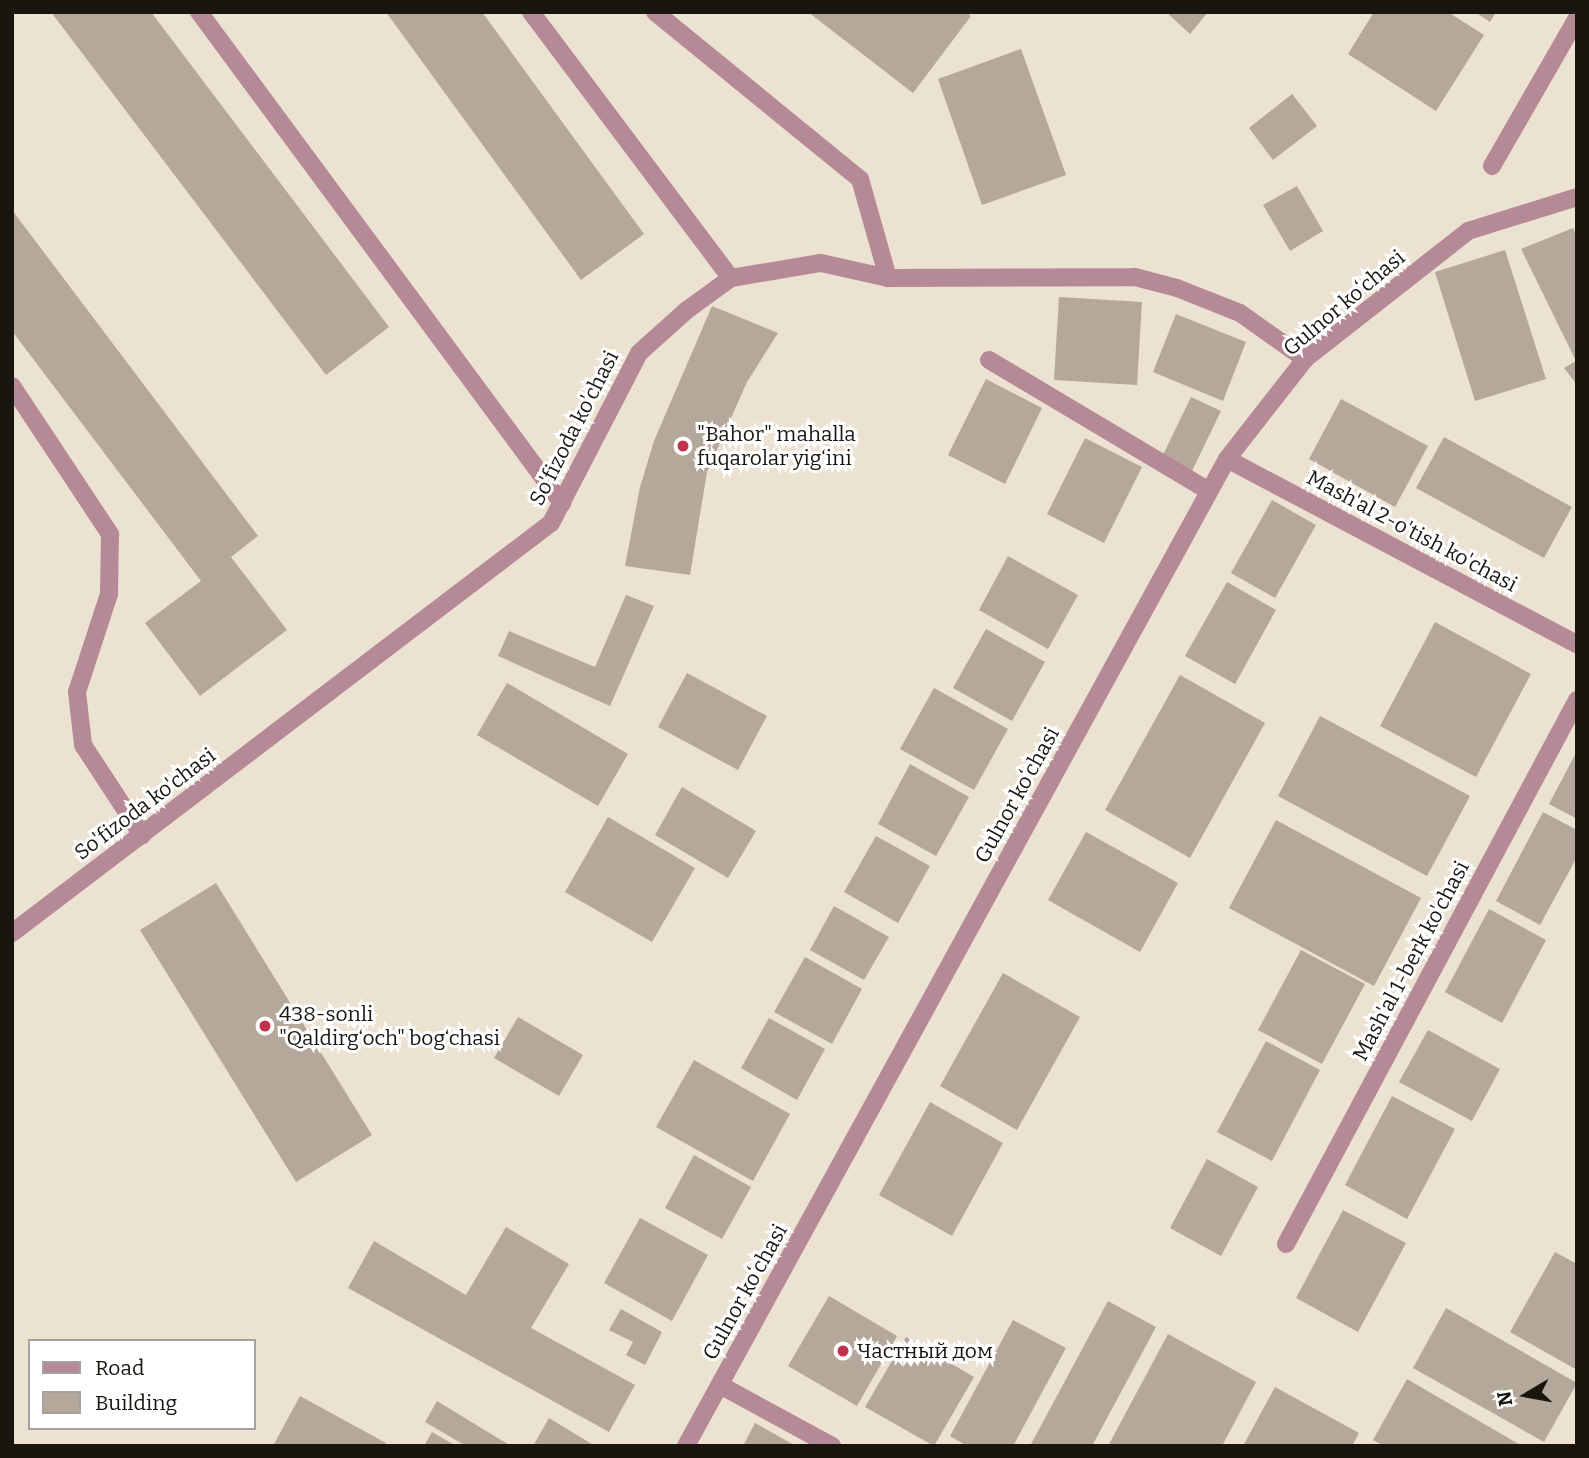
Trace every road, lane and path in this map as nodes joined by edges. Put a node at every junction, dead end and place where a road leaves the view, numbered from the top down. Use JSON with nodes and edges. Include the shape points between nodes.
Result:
{"nodes":[{"id":1,"x":199,"y":12,"type":"edge"},
{"id":2,"x":531,"y":12,"type":"edge"},
{"id":3,"x":656,"y":12,"type":"edge"},
{"id":4,"x":1577,"y":18,"type":"edge"},
{"id":5,"x":1492,"y":166,"type":"dead end"},
{"id":6,"x":1577,"y":197,"type":"edge"},
{"id":7,"x":731,"y":278,"type":"junction"},
{"id":8,"x":888,"y":278,"type":"junction"},
{"id":9,"x":1305,"y":359,"type":"junction"},
{"id":10,"x":989,"y":360,"type":"dead end"},
{"id":11,"x":12,"y":386,"type":"edge"},
{"id":12,"x":1227,"y":459,"type":"junction"},
{"id":13,"x":1209,"y":491,"type":"junction"},
{"id":14,"x":562,"y":503,"type":"junction"},
{"id":15,"x":1577,"y":644,"type":"edge"},
{"id":16,"x":1577,"y":699,"type":"edge"},
{"id":17,"x":142,"y":835,"type":"junction"},
{"id":18,"x":12,"y":933,"type":"edge"},
{"id":19,"x":1286,"y":1244,"type":"dead end"},
{"id":20,"x":720,"y":1385,"type":"junction"},
{"id":21,"x":686,"y":1446,"type":"edge"},
{"id":22,"x":832,"y":1446,"type":"edge"}],
"edges":[{"from":1,"to":14,"type":"street"},
{"from":2,"to":7,"type":"street"},
{"from":3,"to":8,"type":"street","via":[[860,179]]},
{"from":4,"to":5,"type":"street"},
{"from":6,"to":9,"type":"street","name":"Gulnor koʻchasi","via":[[1468,231]]},
{"from":7,"to":8,"type":"street","name":"So'fizoda ko'chasi","via":[[821,264]]},
{"from":7,"to":14,"type":"street","name":"So'fizoda ko'chasi","via":[[639,353]]},
{"from":8,"to":9,"type":"street","name":"So'fizoda ko'chasi","via":[[1135,276],[1240,313]]},
{"from":9,"to":12,"type":"street","name":"Gulnor koʻchasi"},
{"from":10,"to":13,"type":"street"},
{"from":11,"to":17,"type":"street","via":[[110,534],[109,594],[77,692],[81,732],[83,745]]},
{"from":12,"to":13,"type":"street","name":"Gulnor koʻchasi"},
{"from":12,"to":15,"type":"street","name":"Mash'al 2-o'tish ko'chasi"},
{"from":13,"to":20,"type":"street","name":"Gulnor koʻchasi"},
{"from":14,"to":17,"type":"street","name":"So'fizoda ko'chasi","via":[[551,523]]},
{"from":16,"to":19,"type":"street","name":"Mash'al 1-berk ko'chasi"},
{"from":17,"to":18,"type":"street","name":"So'fizoda ko'chasi"},
{"from":20,"to":21,"type":"street","name":"Gulnor koʻchasi"},
{"from":20,"to":22,"type":"street"}]}
